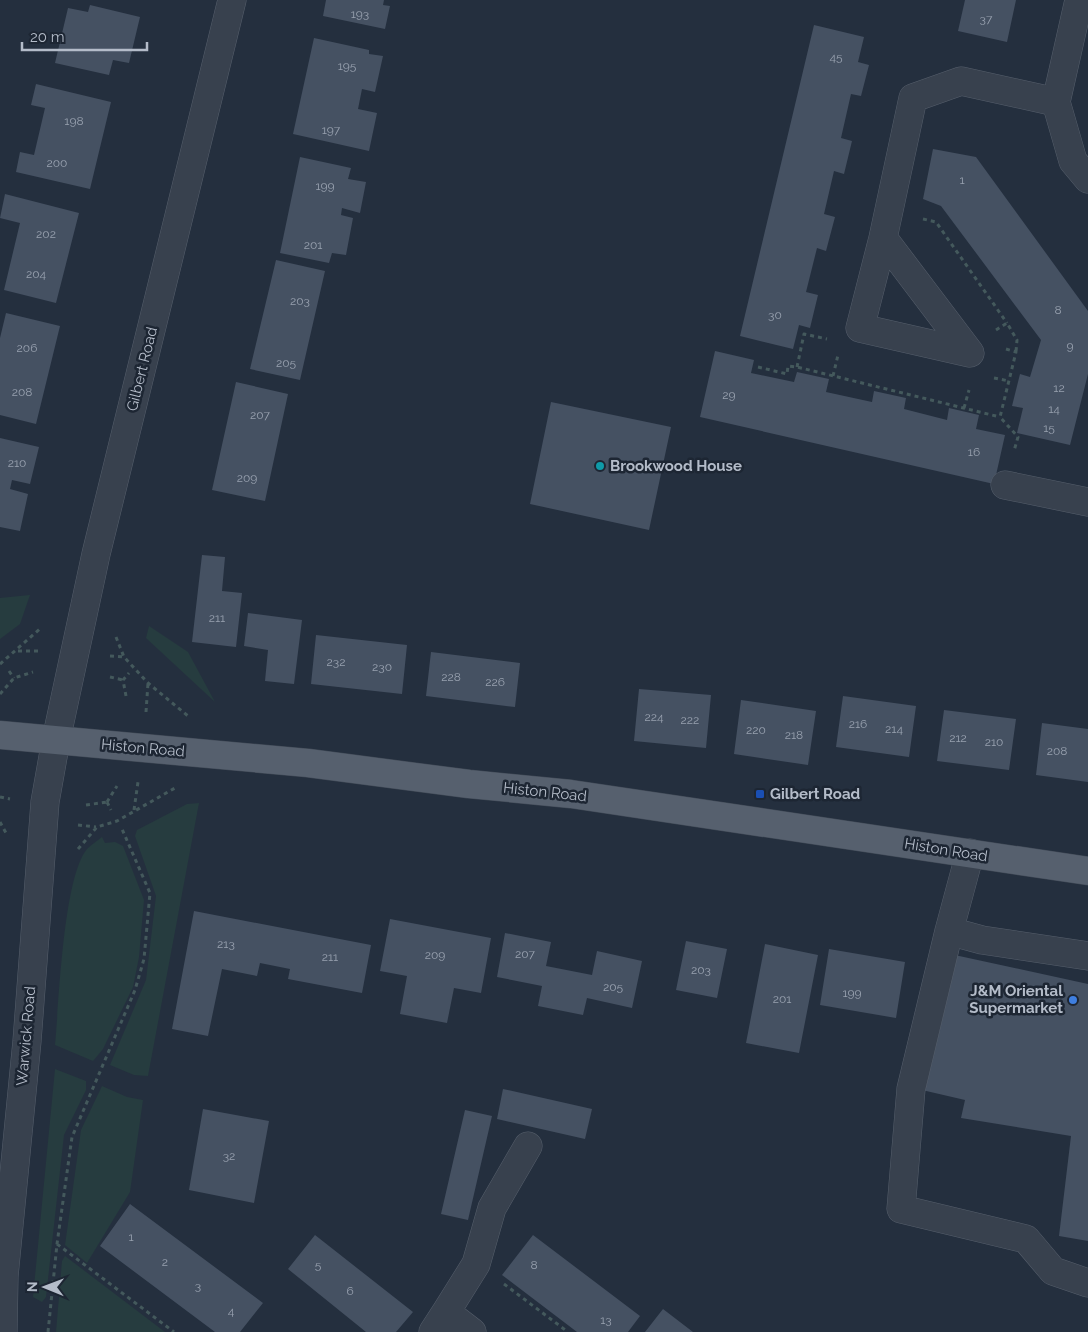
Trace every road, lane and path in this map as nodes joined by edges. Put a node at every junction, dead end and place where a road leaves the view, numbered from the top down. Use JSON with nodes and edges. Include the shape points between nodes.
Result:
{"nodes":[{"id":1,"x":232,"y":0,"type":"edge"},
{"id":2,"x":1079,"y":0,"type":"edge"},
{"id":3,"x":1056,"y":102,"type":"junction"},
{"id":4,"x":1088,"y":179,"type":"edge"},
{"id":5,"x":887,"y":243,"type":"junction"},
{"id":6,"x":1007,"y":323,"type":"dead end"},
{"id":7,"x":832,"y":340,"type":"dead end"},
{"id":8,"x":839,"y":350,"type":"dead end"},
{"id":9,"x":970,"y":352,"type":"junction"},
{"id":10,"x":758,"y":367,"type":"dead end"},
{"id":11,"x":797,"y":367,"type":"junction"},
{"id":12,"x":833,"y":376,"type":"junction"},
{"id":13,"x":1000,"y":417,"type":"junction"},
{"id":14,"x":1005,"y":485,"type":"joint"},
{"id":15,"x":1088,"y":502,"type":"edge"},
{"id":16,"x":115,"y":634,"type":"dead end"},
{"id":17,"x":105,"y":655,"type":"dead end"},
{"id":18,"x":124,"y":657,"type":"junction"},
{"id":19,"x":9,"y":671,"type":"dead end"},
{"id":20,"x":37,"y":671,"type":"dead end"},
{"id":21,"x":129,"y":673,"type":"dead end"},
{"id":22,"x":110,"y":677,"type":"dead end"},
{"id":23,"x":14,"y":678,"type":"junction"},
{"id":24,"x":123,"y":680,"type":"junction"},
{"id":25,"x":148,"y":683,"type":"junction"},
{"id":26,"x":0,"y":694,"type":"edge"},
{"id":27,"x":126,"y":696,"type":"dead end"},
{"id":28,"x":146,"y":718,"type":"dead end"},
{"id":29,"x":0,"y":735,"type":"edge"},
{"id":30,"x":56,"y":740,"type":"junction"},
{"id":31,"x":226,"y":756,"type":"junction"},
{"id":32,"x":117,"y":786,"type":"dead end"},
{"id":33,"x":176,"y":788,"type":"dead end"},
{"id":34,"x":137,"y":791,"type":"dead end"},
{"id":35,"x":0,"y":797,"type":"edge"},
{"id":36,"x":11,"y":799,"type":"dead end"},
{"id":37,"x":107,"y":802,"type":"junction"},
{"id":38,"x":86,"y":805,"type":"dead end"},
{"id":39,"x":111,"y":810,"type":"dead end"},
{"id":40,"x":134,"y":810,"type":"junction"},
{"id":41,"x":122,"y":829,"type":"dead end"},
{"id":42,"x":76,"y":851,"type":"dead end"},
{"id":43,"x":970,"y":853,"type":"junction"},
{"id":44,"x":1088,"y":872,"type":"edge"},
{"id":45,"x":949,"y":931,"type":"junction"},
{"id":46,"x":1088,"y":956,"type":"edge"},
{"id":47,"x":528,"y":1146,"type":"dead end"},
{"id":48,"x":57,"y":1244,"type":"junction"},
{"id":49,"x":476,"y":1264,"type":"junction"},
{"id":50,"x":2,"y":1276,"type":"edge"},
{"id":51,"x":1088,"y":1283,"type":"edge"},
{"id":52,"x":556,"y":1316,"type":"dead end"},
{"id":53,"x":554,"y":1321,"type":"junction"},
{"id":54,"x":440,"y":1322,"type":"edge"},
{"id":55,"x":3,"y":1332,"type":"edge"},
{"id":56,"x":48,"y":1332,"type":"edge"},
{"id":57,"x":174,"y":1332,"type":"edge"},
{"id":58,"x":472,"y":1332,"type":"edge"},
{"id":59,"x":568,"y":1332,"type":"edge"}],
"edges":[{"from":1,"to":30,"type":"street","name":"Gilbert Road","via":[[96,554]]},
{"from":2,"to":3,"type":"street"},
{"from":3,"to":4,"type":"street","via":[[1073,161]]},
{"from":3,"to":5,"type":"street","via":[[962,81],[912,98]]},
{"from":5,"to":6,"type":"path","via":[[924,218],[936,222]]},
{"from":5,"to":9,"type":"street"},
{"from":5,"to":9,"type":"street","via":[[860,328]]},
{"from":7,"to":11,"type":"path","via":[[804,334]]},
{"from":8,"to":12,"type":"path"},
{"from":9,"to":13,"type":"path","via":[[979,342],[1016,352]]},
{"from":10,"to":11,"type":"path","via":[[788,374],[788,366]]},
{"from":11,"to":12,"type":"path"},
{"from":12,"to":13,"type":"path"},
{"from":13,"to":14,"type":"path","via":[[1018,437]]},
{"from":14,"to":15,"type":"street"},
{"from":16,"to":18,"type":"path"},
{"from":17,"to":18,"type":"path"},
{"from":18,"to":25,"type":"path"},
{"from":19,"to":23,"type":"path"},
{"from":20,"to":23,"type":"path"},
{"from":21,"to":24,"type":"path"},
{"from":22,"to":24,"type":"path"},
{"from":23,"to":26,"type":"path"},
{"from":24,"to":27,"type":"path"},
{"from":25,"to":28,"type":"path"},
{"from":25,"to":31,"type":"path","via":[[177,705]]},
{"from":29,"to":30,"type":"main road","name":"Histon Road"},
{"from":30,"to":31,"type":"main road","name":"Histon Road"},
{"from":30,"to":50,"type":"street","name":"Warwick Road","via":[[41,838],[27,1042]]},
{"from":31,"to":43,"type":"main road","name":"Histon Road","via":[[571,794]]},
{"from":32,"to":37,"type":"path"},
{"from":33,"to":40,"type":"path"},
{"from":34,"to":40,"type":"path"},
{"from":35,"to":36,"type":"path"},
{"from":37,"to":38,"type":"path"},
{"from":37,"to":39,"type":"path"},
{"from":40,"to":42,"type":"path","via":[[117,821],[96,827]]},
{"from":41,"to":48,"type":"path","via":[[150,893],[144,959],[135,990],[72,1137]]},
{"from":43,"to":44,"type":"main road","name":"Histon Road"},
{"from":43,"to":45,"type":"street"},
{"from":45,"to":46,"type":"street","via":[[982,940]]},
{"from":45,"to":51,"type":"street","via":[[911,1089],[901,1209],[1026,1239],[1053,1271]]},
{"from":47,"to":49,"type":"street","via":[[492,1208]]},
{"from":48,"to":56,"type":"path"},
{"from":48,"to":57,"type":"path"},
{"from":49,"to":53,"type":"path"},
{"from":49,"to":54,"type":"street"},
{"from":50,"to":55,"type":"street","name":"Warwick Road"},
{"from":52,"to":53,"type":"path"},
{"from":53,"to":59,"type":"path"},
{"from":54,"to":58,"type":"street"}]}
